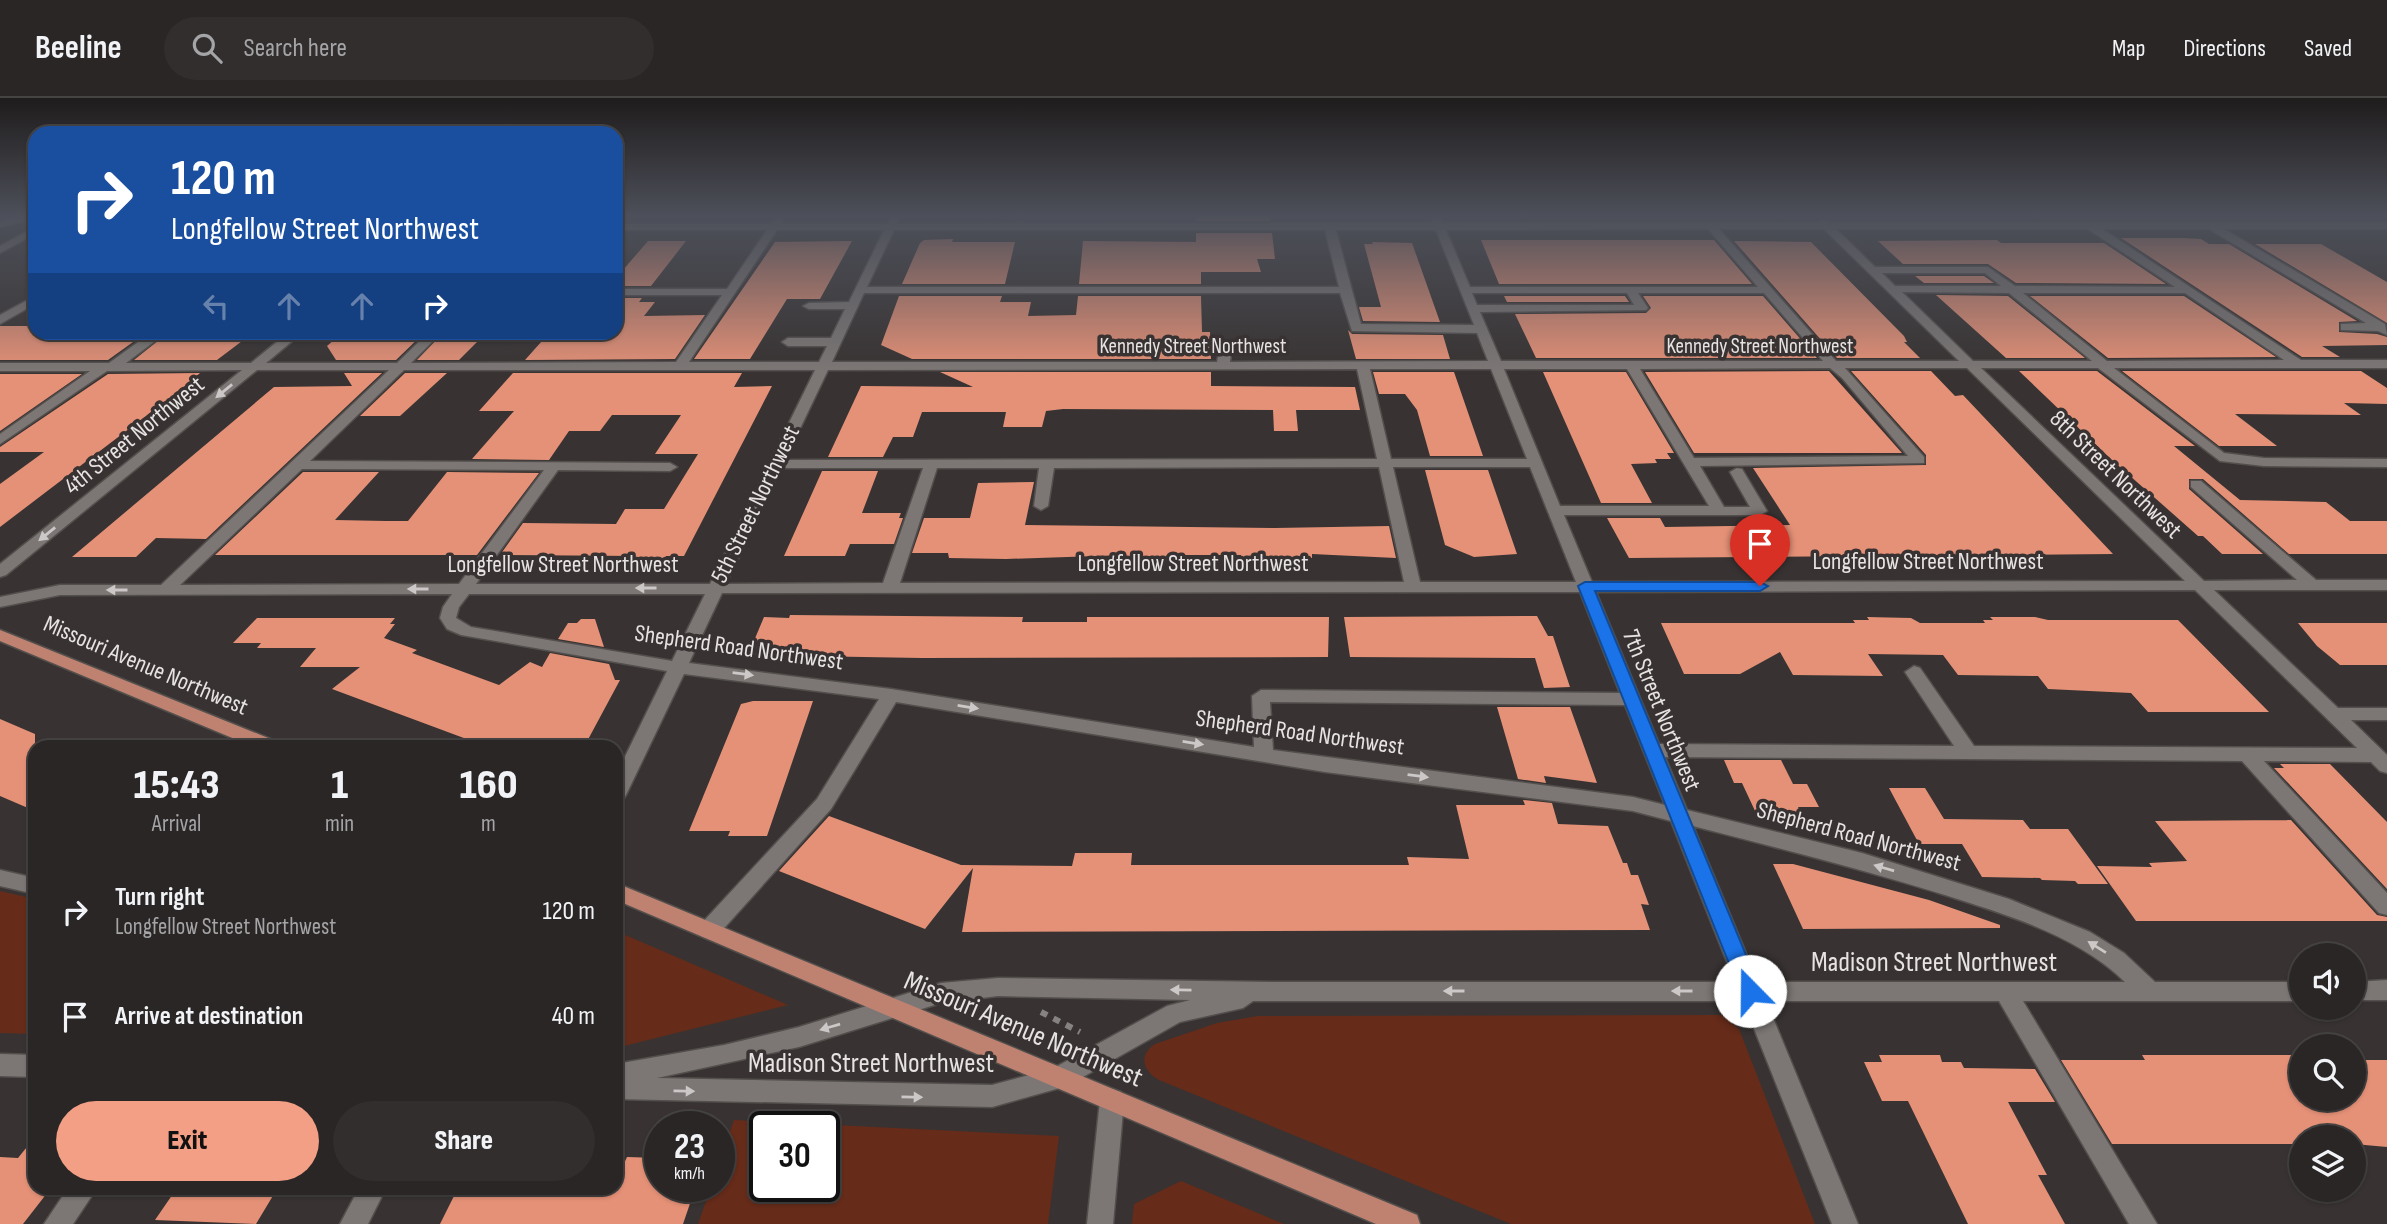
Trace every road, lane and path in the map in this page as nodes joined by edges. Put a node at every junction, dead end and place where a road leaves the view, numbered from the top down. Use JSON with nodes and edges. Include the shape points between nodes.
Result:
{"nodes":[{"id":1,"x":746,"y":268,"type":"edge"},
{"id":2,"x":871,"y":268,"type":"edge"},
{"id":3,"x":1340,"y":268,"type":"edge"},
{"id":4,"x":1455,"y":268,"type":"edge"},
{"id":5,"x":1746,"y":268,"type":"edge"},
{"id":6,"x":1868,"y":268,"type":"edge"},
{"id":7,"x":2154,"y":268,"type":"edge"},
{"id":8,"x":2280,"y":268,"type":"edge"},
{"id":9,"x":1871,"y":270,"type":"junction"},
{"id":10,"x":1891,"y":289,"type":"junction"},
{"id":11,"x":860,"y":290,"type":"junction"},
{"id":12,"x":1345,"y":290,"type":"junction"},
{"id":13,"x":1464,"y":290,"type":"junction"},
{"id":14,"x":1630,"y":290,"type":"junction"},
{"id":15,"x":1766,"y":290,"type":"junction"},
{"id":16,"x":2014,"y":290,"type":"junction"},
{"id":17,"x":2188,"y":290,"type":"junction"},
{"id":18,"x":623,"y":292,"type":"edge"},
{"id":19,"x":730,"y":292,"type":"junction"},
{"id":20,"x":28,"y":303,"type":"edge"},
{"id":21,"x":809,"y":306,"type":"dead end"},
{"id":22,"x":853,"y":306,"type":"junction"},
{"id":23,"x":1472,"y":309,"type":"junction"},
{"id":24,"x":0,"y":320,"type":"edge"},
{"id":25,"x":2345,"y":327,"type":"dead end"},
{"id":26,"x":1481,"y":329,"type":"junction"},
{"id":27,"x":2384,"y":329,"type":"edge"},
{"id":28,"x":149,"y":340,"type":"edge"},
{"id":29,"x":287,"y":340,"type":"edge"},
{"id":30,"x":428,"y":340,"type":"edge"},
{"id":31,"x":788,"y":342,"type":"dead end"},
{"id":32,"x":835,"y":342,"type":"junction"},
{"id":33,"x":1226,"y":346,"type":"dead end"},
{"id":34,"x":1704,"y":349,"type":"dead end"},
{"id":35,"x":1495,"y":365,"type":"junction"},
{"id":36,"x":1631,"y":365,"type":"junction"},
{"id":37,"x":1716,"y":365,"type":"junction"},
{"id":38,"x":1833,"y":365,"type":"junction"},
{"id":39,"x":1970,"y":365,"type":"junction"},
{"id":40,"x":2104,"y":365,"type":"junction"},
{"id":41,"x":2298,"y":365,"type":"junction"},
{"id":42,"x":2387,"y":365,"type":"edge"},
{"id":43,"x":680,"y":366,"type":"junction"},
{"id":44,"x":823,"y":366,"type":"junction"},
{"id":45,"x":1223,"y":366,"type":"junction"},
{"id":46,"x":1363,"y":366,"type":"junction"},
{"id":47,"x":0,"y":367,"type":"edge"},
{"id":48,"x":108,"y":367,"type":"junction"},
{"id":49,"x":254,"y":367,"type":"junction"},
{"id":50,"x":401,"y":367,"type":"junction"},
{"id":51,"x":0,"y":440,"type":"edge"},
{"id":52,"x":1690,"y":462,"type":"junction"},
{"id":53,"x":1385,"y":463,"type":"junction"},
{"id":54,"x":1535,"y":463,"type":"junction"},
{"id":55,"x":2387,"y":463,"type":"edge"},
{"id":56,"x":775,"y":464,"type":"junction"},
{"id":57,"x":931,"y":464,"type":"junction"},
{"id":58,"x":1047,"y":464,"type":"junction"},
{"id":59,"x":298,"y":465,"type":"junction"},
{"id":60,"x":554,"y":466,"type":"junction"},
{"id":61,"x":670,"y":467,"type":"dead end"},
{"id":62,"x":1737,"y":472,"type":"dead end"},
{"id":63,"x":2196,"y":484,"type":"dead end"},
{"id":64,"x":1041,"y":506,"type":"dead end"},
{"id":65,"x":1554,"y":510,"type":"junction"},
{"id":66,"x":1719,"y":511,"type":"junction"},
{"id":67,"x":0,"y":572,"type":"edge"},
{"id":68,"x":2199,"y":585,"type":"junction"},
{"id":69,"x":2312,"y":585,"type":"junction"},
{"id":70,"x":2387,"y":585,"type":"edge"},
{"id":71,"x":1585,"y":586,"type":"junction"},
{"id":72,"x":1413,"y":587,"type":"junction"},
{"id":73,"x":714,"y":588,"type":"junction"},
{"id":74,"x":890,"y":588,"type":"junction"},
{"id":75,"x":166,"y":589,"type":"junction"},
{"id":76,"x":462,"y":589,"type":"junction"},
{"id":77,"x":0,"y":602,"type":"edge"},
{"id":78,"x":0,"y":635,"type":"edge"},
{"id":79,"x":675,"y":667,"type":"junction"},
{"id":80,"x":1913,"y":672,"type":"dead end"},
{"id":81,"x":891,"y":695,"type":"junction"},
{"id":82,"x":1631,"y":699,"type":"junction"},
{"id":83,"x":2333,"y":714,"type":"junction"},
{"id":84,"x":2387,"y":714,"type":"edge"},
{"id":85,"x":254,"y":740,"type":"edge"},
{"id":86,"x":1652,"y":750,"type":"junction"},
{"id":87,"x":1968,"y":752,"type":"junction"},
{"id":88,"x":2247,"y":754,"type":"junction"},
{"id":89,"x":1264,"y":755,"type":"junction"},
{"id":90,"x":2381,"y":760,"type":"edge"},
{"id":91,"x":623,"y":779,"type":"edge"},
{"id":92,"x":1678,"y":815,"type":"junction"},
{"id":93,"x":0,"y":878,"type":"edge"},
{"id":94,"x":28,"y":884,"type":"edge"},
{"id":95,"x":623,"y":894,"type":"edge"},
{"id":96,"x":2387,"y":906,"type":"edge"},
{"id":97,"x":709,"y":930,"type":"junction"},
{"id":98,"x":2149,"y":990,"type":"junction"},
{"id":99,"x":2387,"y":990,"type":"edge"},
{"id":100,"x":1750,"y":991,"type":"junction"},
{"id":101,"x":2005,"y":991,"type":"junction"},
{"id":102,"x":2289,"y":991,"type":"edge"},
{"id":103,"x":2366,"y":991,"type":"edge"},
{"id":104,"x":1273,"y":992,"type":"junction"},
{"id":105,"x":1033,"y":1007,"type":"dead end"},
{"id":106,"x":896,"y":1008,"type":"junction"},
{"id":107,"x":1080,"y":1032,"type":"dead end"},
{"id":108,"x":0,"y":1065,"type":"edge"},
{"id":109,"x":28,"y":1066,"type":"edge"},
{"id":110,"x":623,"y":1074,"type":"edge"},
{"id":111,"x":1058,"y":1078,"type":"junction"},
{"id":112,"x":623,"y":1088,"type":"edge"},
{"id":113,"x":1112,"y":1100,"type":"junction"},
{"id":114,"x":79,"y":1195,"type":"edge"},
{"id":115,"x":369,"y":1195,"type":"edge"},
{"id":116,"x":57,"y":1224,"type":"edge"},
{"id":117,"x":353,"y":1224,"type":"edge"},
{"id":118,"x":1100,"y":1224,"type":"edge"},
{"id":119,"x":1407,"y":1224,"type":"edge"},
{"id":120,"x":1845,"y":1224,"type":"edge"},
{"id":121,"x":2144,"y":1224,"type":"edge"}],
"edges":[{"from":1,"to":19,"type":"street"},
{"from":2,"to":11,"type":"street","name":"5th Street Northwest"},
{"from":3,"to":12,"type":"street"},
{"from":4,"to":13,"type":"street","name":"7th Street Northwest"},
{"from":5,"to":15,"type":"street"},
{"from":6,"to":9,"type":"street","name":"8th Street Northwest"},
{"from":7,"to":17,"type":"street"},
{"from":8,"to":27,"type":"street"},
{"from":9,"to":10,"type":"street","name":"8th Street Northwest"},
{"from":9,"to":16,"type":"street","via":[[1988,270]]},
{"from":10,"to":16,"type":"street"},
{"from":10,"to":39,"type":"street","name":"8th Street Northwest"},
{"from":11,"to":12,"type":"street"},
{"from":11,"to":22,"type":"street","name":"5th Street Northwest"},
{"from":12,"to":26,"type":"street","via":[[1356,328]]},
{"from":13,"to":14,"type":"street"},
{"from":13,"to":23,"type":"street","name":"7th Street Northwest"},
{"from":14,"to":15,"type":"street"},
{"from":14,"to":23,"type":"street","via":[[1642,308]]},
{"from":15,"to":38,"type":"street"},
{"from":16,"to":17,"type":"street"},
{"from":16,"to":40,"type":"street"},
{"from":17,"to":41,"type":"street"},
{"from":18,"to":19,"type":"street"},
{"from":19,"to":43,"type":"street"},
{"from":20,"to":24,"type":"street"},
{"from":21,"to":22,"type":"street"},
{"from":22,"to":32,"type":"street","name":"5th Street Northwest"},
{"from":23,"to":26,"type":"street","name":"7th Street Northwest"},
{"from":25,"to":27,"type":"street"},
{"from":26,"to":35,"type":"street","name":"7th Street Northwest"},
{"from":28,"to":48,"type":"street"},
{"from":29,"to":49,"type":"street","name":"4th Street Northwest"},
{"from":30,"to":50,"type":"street"},
{"from":31,"to":32,"type":"street"},
{"from":32,"to":44,"type":"street","name":"5th Street Northwest"},
{"from":33,"to":45,"type":"street"},
{"from":34,"to":37,"type":"street"},
{"from":35,"to":36,"type":"street","name":"Kennedy Street Northwest"},
{"from":35,"to":46,"type":"street","name":"Kennedy Street Northwest"},
{"from":35,"to":54,"type":"street","name":"7th Street Northwest"},
{"from":36,"to":37,"type":"street","name":"Kennedy Street Northwest"},
{"from":36,"to":52,"type":"street"},
{"from":37,"to":38,"type":"street","name":"Kennedy Street Northwest"},
{"from":38,"to":39,"type":"street","name":"Kennedy Street Northwest"},
{"from":38,"to":52,"type":"street","via":[[1919,460]]},
{"from":39,"to":40,"type":"street","name":"Kennedy Street Northwest"},
{"from":39,"to":68,"type":"street","name":"8th Street Northwest"},
{"from":40,"to":41,"type":"street","name":"Kennedy Street Northwest"},
{"from":40,"to":55,"type":"street","via":[[2220,457]]},
{"from":41,"to":42,"type":"street","name":"Kennedy Street Northwest"},
{"from":43,"to":44,"type":"street","name":"Kennedy Street Northwest"},
{"from":43,"to":50,"type":"street","name":"Kennedy Street Northwest"},
{"from":44,"to":45,"type":"street","name":"Kennedy Street Northwest"},
{"from":44,"to":56,"type":"street","name":"5th Street Northwest"},
{"from":45,"to":46,"type":"street","name":"Kennedy Street Northwest"},
{"from":46,"to":53,"type":"street"},
{"from":47,"to":48,"type":"street","name":"Kennedy Street Northwest"},
{"from":48,"to":49,"type":"street","name":"Kennedy Street Northwest"},
{"from":48,"to":51,"type":"street"},
{"from":49,"to":50,"type":"street","name":"Kennedy Street Northwest"},
{"from":49,"to":67,"type":"street","name":"4th Street Northwest","one_way":true},
{"from":50,"to":59,"type":"street"},
{"from":52,"to":66,"type":"street"},
{"from":53,"to":54,"type":"street"},
{"from":53,"to":58,"type":"street"},
{"from":53,"to":72,"type":"street"},
{"from":54,"to":65,"type":"street","name":"7th Street Northwest"},
{"from":56,"to":57,"type":"street"},
{"from":56,"to":73,"type":"street","name":"5th Street Northwest"},
{"from":57,"to":58,"type":"street"},
{"from":57,"to":74,"type":"street"},
{"from":58,"to":64,"type":"street"},
{"from":59,"to":60,"type":"street"},
{"from":59,"to":75,"type":"street"},
{"from":60,"to":61,"type":"street"},
{"from":60,"to":76,"type":"street"},
{"from":62,"to":66,"type":"street","via":[[1760,511]]},
{"from":63,"to":69,"type":"street"},
{"from":65,"to":66,"type":"street"},
{"from":65,"to":71,"type":"street","name":"7th Street Northwest"},
{"from":68,"to":69,"type":"street","name":"Longfellow Street Northwest"},
{"from":68,"to":71,"type":"street","name":"Longfellow Street Northwest"},
{"from":68,"to":83,"type":"street","name":"8th Street Northwest"},
{"from":69,"to":70,"type":"street","name":"Longfellow Street Northwest"},
{"from":71,"to":72,"type":"street","name":"Longfellow Street Northwest"},
{"from":71,"to":82,"type":"street","name":"7th Street Northwest"},
{"from":72,"to":74,"type":"street","name":"Longfellow Street Northwest"},
{"from":73,"to":74,"type":"street","name":"Longfellow Street Northwest"},
{"from":73,"to":76,"type":"street","name":"Longfellow Street Northwest","one_way":true},
{"from":73,"to":79,"type":"street","name":"5th Street Northwest"},
{"from":76,"to":75,"type":"street","name":"Longfellow Street Northwest","one_way":true},
{"from":75,"to":77,"type":"street","name":"Longfellow Street Northwest","one_way":true,"via":[[60,590]]},
{"from":76,"to":79,"type":"street","name":"Shepherd Road Northwest","via":[[448,618],[467,631]]},
{"from":78,"to":85,"type":"main road","name":"Missouri Avenue Northwest"},
{"from":79,"to":81,"type":"street","name":"Shepherd Road Northwest","one_way":true},
{"from":79,"to":91,"type":"street","name":"5th Street Northwest"},
{"from":80,"to":87,"type":"street"},
{"from":81,"to":89,"type":"street","name":"Shepherd Road Northwest","one_way":true},
{"from":81,"to":97,"type":"street","via":[[824,804]]},
{"from":82,"to":86,"type":"street","name":"7th Street Northwest"},
{"from":82,"to":89,"type":"street","via":[[1261,696]]},
{"from":83,"to":84,"type":"street"},
{"from":83,"to":90,"type":"street","name":"8th Street Northwest"},
{"from":86,"to":87,"type":"street"},
{"from":86,"to":92,"type":"street","name":"7th Street Northwest"},
{"from":87,"to":88,"type":"street"},
{"from":88,"to":90,"type":"street"},
{"from":88,"to":96,"type":"street"},
{"from":89,"to":92,"type":"street","name":"Shepherd Road Northwest","one_way":true,"via":[[1633,804]]},
{"from":98,"to":92,"type":"street","name":"Shepherd Road Northwest","one_way":true,"via":[[2082,938],[2001,905],[1862,861]]},
{"from":92,"to":100,"type":"street","name":"7th Street Northwest"},
{"from":93,"to":94,"type":"street"},
{"from":95,"to":97,"type":"main road","name":"Missouri Avenue Northwest"},
{"from":97,"to":106,"type":"main road","name":"Missouri Avenue Northwest"},
{"from":98,"to":101,"type":"street","name":"Madison Street Northwest"},
{"from":98,"to":102,"type":"street","name":"Madison Street Northwest"},
{"from":99,"to":103,"type":"street"},
{"from":100,"to":101,"type":"street","name":"Madison Street Northwest"},
{"from":100,"to":104,"type":"street","name":"Madison Street Northwest","one_way":true},
{"from":100,"to":120,"type":"street","name":"7th Street Northwest"},
{"from":101,"to":121,"type":"street"},
{"from":104,"to":106,"type":"street","name":"Madison Street Northwest","one_way":true,"via":[[998,987],[941,993]]},
{"from":104,"to":111,"type":"street","name":"Madison Street Northwest","via":[[1175,1013]]},
{"from":105,"to":107,"type":"path"},
{"from":106,"to":110,"type":"street","name":"Madison Street Northwest","one_way":true,"via":[[724,1055]]},
{"from":106,"to":111,"type":"main road","name":"Missouri Avenue Northwest"},
{"from":108,"to":109,"type":"street"},
{"from":112,"to":111,"type":"street","name":"Madison Street Northwest","one_way":true,"via":[[978,1097]]},
{"from":111,"to":113,"type":"main road","name":"Missouri Avenue Northwest"},
{"from":113,"to":118,"type":"street"},
{"from":113,"to":119,"type":"main road","name":"Missouri Avenue Northwest"},
{"from":114,"to":116,"type":"street"},
{"from":115,"to":117,"type":"street"}]}
